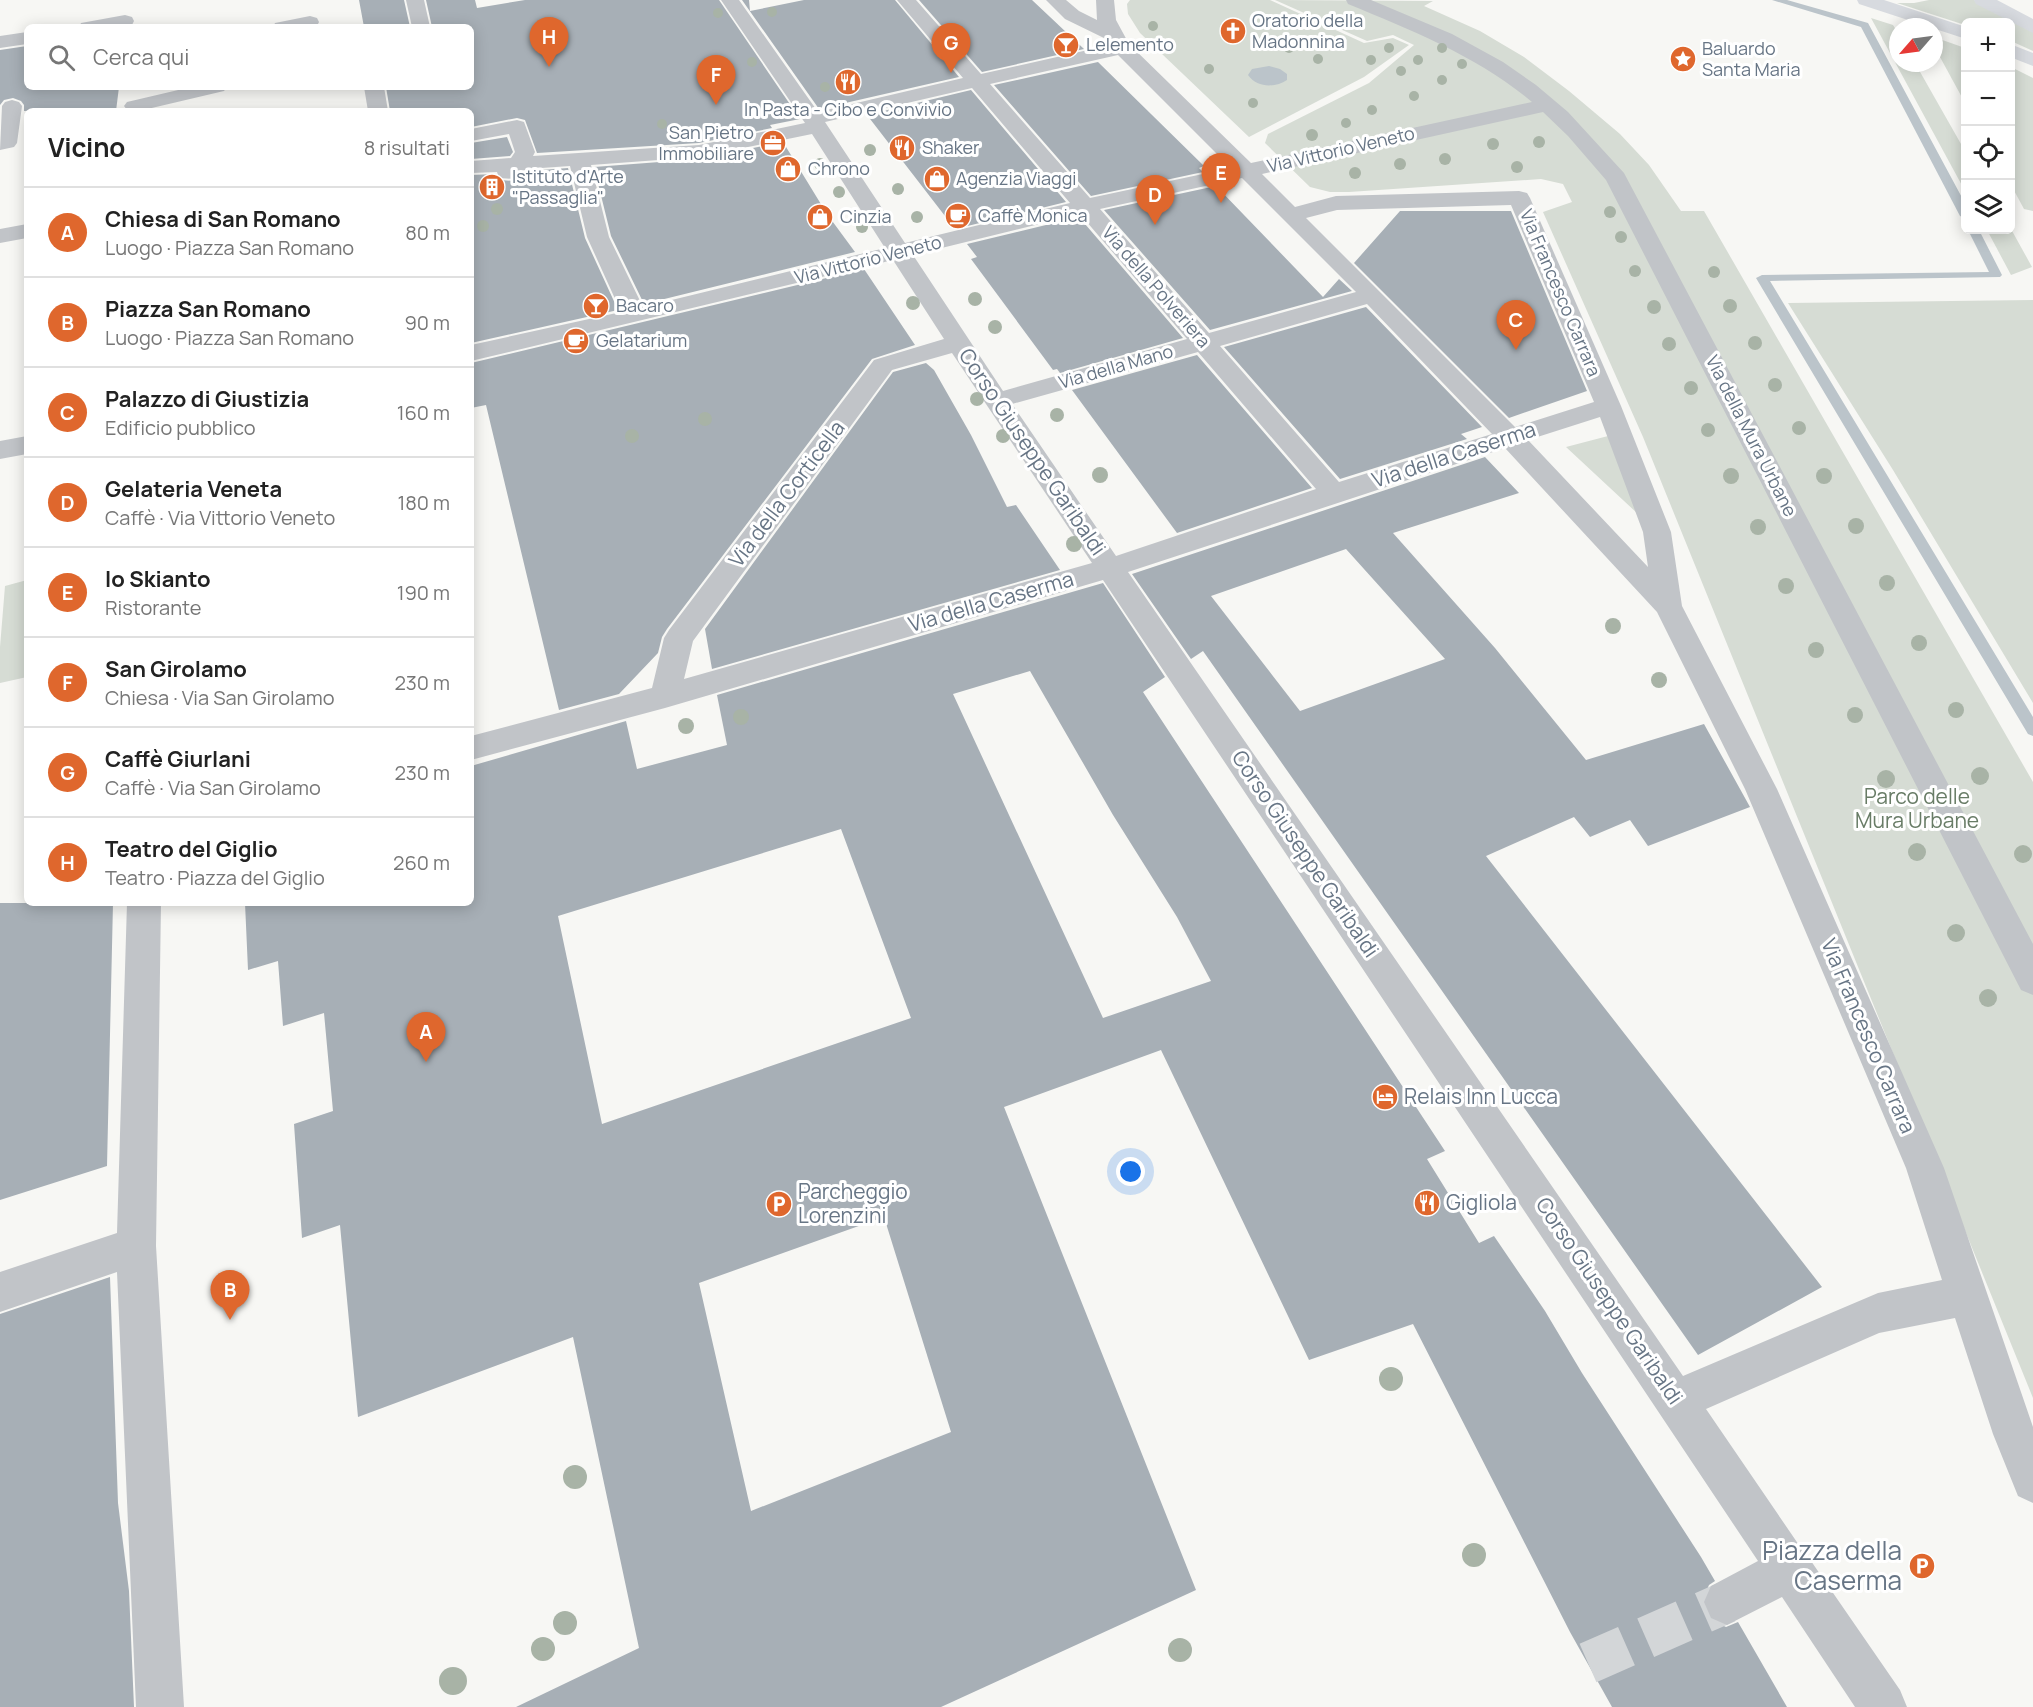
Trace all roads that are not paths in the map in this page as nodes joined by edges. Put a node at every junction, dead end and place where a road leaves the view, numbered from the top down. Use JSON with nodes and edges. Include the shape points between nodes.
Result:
{"nodes":[{"id":1,"x":123,"y":0,"type":"edge"},
{"id":2,"x":415,"y":0,"type":"edge"},
{"id":3,"x":730,"y":0,"type":"edge"},
{"id":4,"x":906,"y":0,"type":"edge"},
{"id":5,"x":1055,"y":0,"type":"edge"},
{"id":6,"x":1105,"y":0,"type":"edge"},
{"id":7,"x":1355,"y":0,"type":"edge"},
{"id":8,"x":1866,"y":0,"type":"edge"},
{"id":9,"x":1983,"y":0,"type":"edge"},
{"id":10,"x":310,"y":22,"type":"dead end"},
{"id":11,"x":126,"y":24,"type":"edge"},
{"id":12,"x":299,"y":24,"type":"edge"},
{"id":13,"x":420,"y":24,"type":"edge"},
{"id":14,"x":2033,"y":27,"type":"edge"},
{"id":15,"x":1961,"y":32,"type":"edge"},
{"id":16,"x":24,"y":38,"type":"edge"},
{"id":17,"x":0,"y":42,"type":"edge"},
{"id":18,"x":1117,"y":42,"type":"junction"},
{"id":19,"x":2015,"y":52,"type":"edge"},
{"id":20,"x":2033,"y":60,"type":"edge"},
{"id":21,"x":976,"y":77,"type":"junction"},
{"id":22,"x":200,"y":90,"type":"edge"},
{"id":23,"x":374,"y":90,"type":"edge"},
{"id":24,"x":127,"y":103,"type":"edge"},
{"id":25,"x":1546,"y":105,"type":"junction"},
{"id":26,"x":12,"y":106,"type":"dead end"},
{"id":27,"x":378,"y":108,"type":"edge"},
{"id":28,"x":815,"y":123,"type":"junction"},
{"id":29,"x":474,"y":134,"type":"edge"},
{"id":30,"x":0,"y":144,"type":"edge"},
{"id":31,"x":579,"y":159,"type":"junction"},
{"id":32,"x":520,"y":162,"type":"junction"},
{"id":33,"x":474,"y":167,"type":"edge"},
{"id":34,"x":1247,"y":171,"type":"junction"},
{"id":35,"x":474,"y":177,"type":"edge"},
{"id":36,"x":1086,"y":206,"type":"junction"},
{"id":37,"x":1292,"y":215,"type":"junction"},
{"id":38,"x":24,"y":232,"type":"edge"},
{"id":39,"x":0,"y":236,"type":"edge"},
{"id":40,"x":899,"y":252,"type":"junction"},
{"id":41,"x":1372,"y":295,"type":"junction"},
{"id":42,"x":635,"y":316,"type":"junction"},
{"id":43,"x":1204,"y":342,"type":"junction"},
{"id":44,"x":958,"y":343,"type":"junction"},
{"id":45,"x":474,"y":352,"type":"edge"},
{"id":46,"x":999,"y":400,"type":"junction"},
{"id":47,"x":1608,"y":406,"type":"junction"},
{"id":48,"x":1510,"y":436,"type":"junction"},
{"id":49,"x":24,"y":446,"type":"edge"},
{"id":50,"x":0,"y":450,"type":"edge"},
{"id":51,"x":1334,"y":494,"type":"junction"},
{"id":52,"x":1110,"y":568,"type":"junction"},
{"id":53,"x":1668,"y":606,"type":"junction"},
{"id":54,"x":665,"y":696,"type":"junction"},
{"id":55,"x":474,"y":747,"type":"edge"},
{"id":56,"x":144,"y":906,"type":"edge"},
{"id":57,"x":2033,"y":979,"type":"edge"},
{"id":58,"x":136,"y":1246,"type":"junction"},
{"id":59,"x":0,"y":1292,"type":"edge"},
{"id":60,"x":1967,"y":1295,"type":"junction"},
{"id":61,"x":1677,"y":1400,"type":"junction"},
{"id":62,"x":2033,"y":1481,"type":"edge"},
{"id":63,"x":1791,"y":1568,"type":"junction"},
{"id":64,"x":1727,"y":1602,"type":"tunnel mouth"},
{"id":65,"x":160,"y":1707,"type":"edge"},
{"id":66,"x":1883,"y":1707,"type":"edge"}],
"edges":[{"from":1,"to":11,"type":"street"},
{"from":2,"to":13,"type":"street"},
{"from":3,"to":28,"type":"street","name":"Corso Giuseppe Garibaldi"},
{"from":4,"to":21,"type":"street","name":"Via della Polveriera"},
{"from":5,"to":18,"type":"street"},
{"from":6,"to":18,"type":"street","via":[[1104,12]]},
{"from":7,"to":25,"type":"street","name":"Via della Mura Urbane","via":[[1474,53]]},
{"from":8,"to":15,"type":"main road"},
{"from":9,"to":14,"type":"main road"},
{"from":10,"to":12,"type":"street"},
{"from":16,"to":17,"type":"street"},
{"from":18,"to":21,"type":"street"},
{"from":18,"to":34,"type":"street","name":"Via Francesco Carrara"},
{"from":19,"to":20,"type":"main road"},
{"from":21,"to":28,"type":"street"},
{"from":21,"to":36,"type":"street","name":"Via della Polveriera"},
{"from":22,"to":24,"type":"street"},
{"from":23,"to":27,"type":"street"},
{"from":25,"to":34,"type":"street","name":"Via Vittorio Veneto"},
{"from":25,"to":57,"type":"street","name":"Via della Mura Urbane","via":[[1584,140],[1616,178]]},
{"from":26,"to":30,"type":"street","via":[[8,143]]},
{"from":28,"to":31,"type":"street","via":[[699,151]]},
{"from":28,"to":40,"type":"street","name":"Corso Giuseppe Garibaldi"},
{"from":29,"to":32,"type":"street","via":[[517,126],[525,152]]},
{"from":31,"to":32,"type":"street"},
{"from":31,"to":42,"type":"street","via":[[598,237]]},
{"from":32,"to":33,"type":"street"},
{"from":32,"to":35,"type":"street","via":[[514,173]]},
{"from":34,"to":36,"type":"street","name":"Via Vittorio Veneto"},
{"from":34,"to":37,"type":"street","name":"Via Francesco Carrara"},
{"from":36,"to":40,"type":"street","name":"Via Vittorio Veneto"},
{"from":36,"to":43,"type":"street","name":"Via della Polveriera"},
{"from":37,"to":41,"type":"street","name":"Via Francesco Carrara"},
{"from":37,"to":47,"type":"street","name":"Via Francesco Carrara","via":[[1336,203],[1519,198]]},
{"from":38,"to":39,"type":"street"},
{"from":40,"to":42,"type":"street","name":"Via Vittorio Veneto"},
{"from":40,"to":44,"type":"street","name":"Corso Giuseppe Garibaldi"},
{"from":41,"to":43,"type":"street","name":"Via della Mano"},
{"from":41,"to":48,"type":"street","name":"Via Francesco Carrara"},
{"from":42,"to":45,"type":"street","name":"Via Vittorio Veneto"},
{"from":43,"to":46,"type":"street","name":"Via della Mano"},
{"from":43,"to":51,"type":"street","name":"Via della Polveriera"},
{"from":44,"to":46,"type":"street","name":"Corso Giuseppe Garibaldi"},
{"from":44,"to":54,"type":"street","name":"Via della Corticella","via":[[883,365],[679,638]]},
{"from":46,"to":52,"type":"street","name":"Corso Giuseppe Garibaldi"},
{"from":47,"to":48,"type":"street","name":"Via della Caserma"},
{"from":47,"to":53,"type":"street","name":"Via Francesco Carrara","via":[[1657,532]]},
{"from":48,"to":51,"type":"street","name":"Via della Caserma"},
{"from":48,"to":53,"type":"street","name":"Via Francesco Carrara"},
{"from":49,"to":50,"type":"street"},
{"from":51,"to":52,"type":"street","name":"Via della Caserma"},
{"from":52,"to":54,"type":"street","name":"Via della Caserma"},
{"from":52,"to":61,"type":"street","name":"Corso Giuseppe Garibaldi"},
{"from":53,"to":60,"type":"street","name":"Via Francesco Carrara","via":[[1766,800],[1925,1168]]},
{"from":54,"to":55,"type":"street","name":"Via della Caserma"},
{"from":56,"to":58,"type":"street"},
{"from":58,"to":59,"type":"street"},
{"from":58,"to":65,"type":"street"},
{"from":60,"to":61,"type":"street","via":[[1878,1313]]},
{"from":60,"to":62,"type":"street","name":"Via Francesco Carrara"},
{"from":61,"to":63,"type":"street","name":"Corso Giuseppe Garibaldi"},
{"from":63,"to":64,"type":"street"},
{"from":63,"to":66,"type":"street","name":"Corso Giuseppe Garibaldi"}]}
